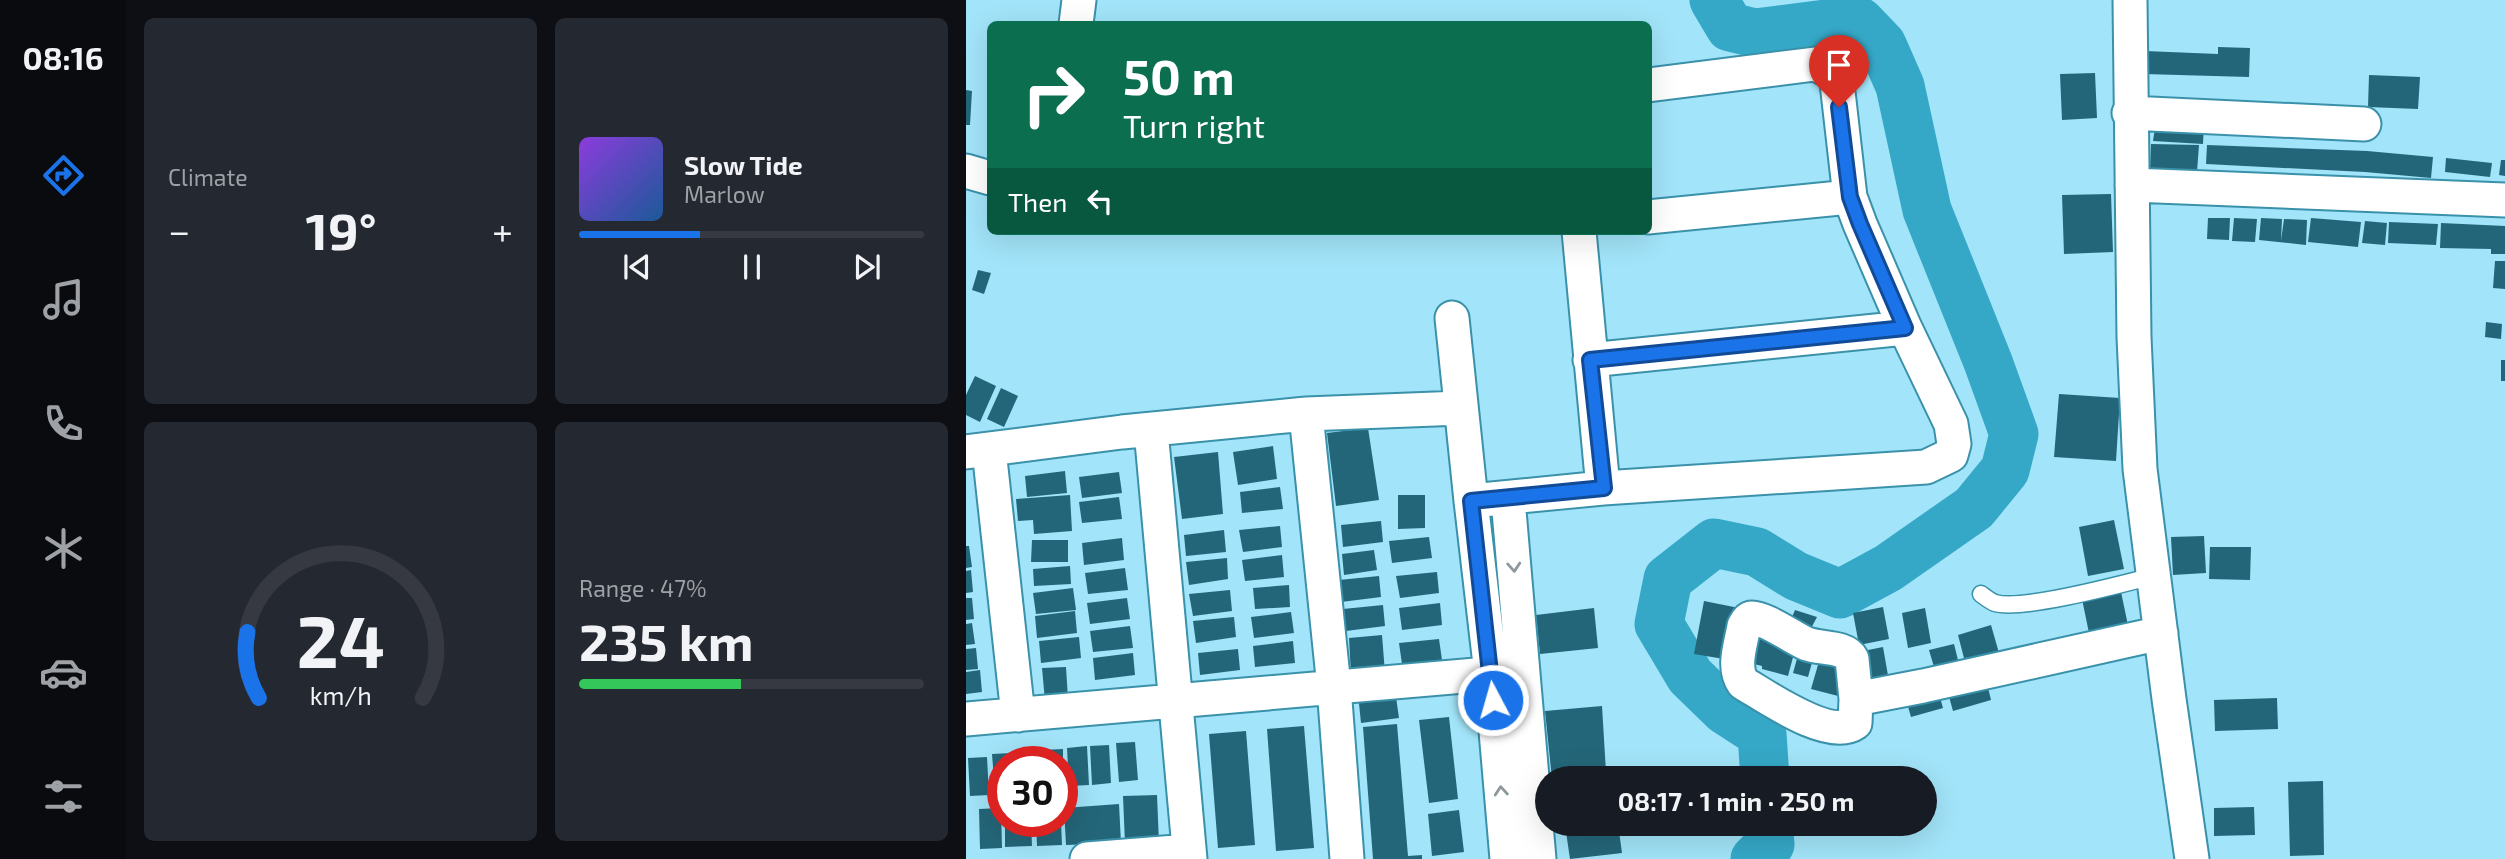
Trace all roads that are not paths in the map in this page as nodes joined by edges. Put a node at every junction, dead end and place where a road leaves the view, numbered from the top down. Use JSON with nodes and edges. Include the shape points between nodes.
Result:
{"nodes":[{"id":1,"x":1079,"y":0,"type":"edge"},
{"id":2,"x":2130,"y":0,"type":"edge"},
{"id":3,"x":1076,"y":21,"type":"edge"},
{"id":4,"x":1652,"y":84,"type":"edge"},
{"id":5,"x":2129,"y":114,"type":"junction"},
{"id":6,"x":2364,"y":124,"type":"dead end"},
{"id":7,"x":966,"y":171,"type":"edge"},
{"id":8,"x":987,"y":177,"type":"edge"},
{"id":9,"x":2132,"y":185,"type":"junction"},
{"id":10,"x":1850,"y":197,"type":"junction"},
{"id":11,"x":2505,"y":200,"type":"edge"},
{"id":12,"x":1652,"y":217,"type":"edge"},
{"id":13,"x":1579,"y":235,"type":"edge"},
{"id":14,"x":1452,"y":318,"type":"dead end"},
{"id":15,"x":1905,"y":328,"type":"junction"},
{"id":16,"x":1590,"y":360,"type":"junction"},
{"id":17,"x":1461,"y":408,"type":"junction"},
{"id":18,"x":1306,"y":414,"type":"junction"},
{"id":19,"x":1150,"y":430,"type":"junction"},
{"id":20,"x":978,"y":451,"type":"edge"},
{"id":21,"x":1604,"y":488,"type":"junction"},
{"id":22,"x":1508,"y":499,"type":"junction"},
{"id":23,"x":1471,"y":501,"type":"junction"},
{"id":24,"x":2153,"y":576,"type":"junction"},
{"id":25,"x":1981,"y":594,"type":"dead end"},
{"id":26,"x":2161,"y":633,"type":"junction"},
{"id":27,"x":1506,"y":672,"type":"junction"},
{"id":28,"x":1334,"y":687,"type":"junction"},
{"id":29,"x":1856,"y":699,"type":"dead end"},
{"id":30,"x":1175,"y":701,"type":"junction"},
{"id":31,"x":1018,"y":715,"type":"junction"},
{"id":32,"x":966,"y":719,"type":"edge"},
{"id":33,"x":1189,"y":855,"type":"edge"},
{"id":34,"x":1087,"y":859,"type":"edge"},
{"id":35,"x":1347,"y":859,"type":"edge"},
{"id":36,"x":1507,"y":859,"type":"edge"},
{"id":37,"x":1539,"y":859,"type":"edge"},
{"id":38,"x":2192,"y":859,"type":"edge"}],
"edges":[{"from":1,"to":3,"type":"street"},
{"from":2,"to":5,"type":"street"},
{"from":4,"to":10,"type":"street","via":[[1815,64],[1824,67],[1837,83]]},
{"from":5,"to":6,"type":"street"},
{"from":5,"to":9,"type":"street"},
{"from":7,"to":8,"type":"street"},
{"from":9,"to":11,"type":"street"},
{"from":9,"to":24,"type":"street","via":[[2140,469]]},
{"from":10,"to":12,"type":"street"},
{"from":10,"to":15,"type":"street"},
{"from":13,"to":16,"type":"street"},
{"from":14,"to":17,"type":"street"},
{"from":15,"to":16,"type":"street"},
{"from":15,"to":21,"type":"street","via":[[1951,424],[1951,455],[1938,463],[1886,471]]},
{"from":16,"to":21,"type":"street"},
{"from":17,"to":18,"type":"street"},
{"from":17,"to":23,"type":"street"},
{"from":18,"to":19,"type":"street"},
{"from":18,"to":28,"type":"street"},
{"from":19,"to":20,"type":"street"},
{"from":19,"to":30,"type":"street"},
{"from":20,"to":31,"type":"street"},
{"from":21,"to":22,"type":"street"},
{"from":22,"to":23,"type":"street"},
{"from":22,"to":27,"type":"street","one_way":true},
{"from":23,"to":27,"type":"street"},
{"from":24,"to":25,"type":"lane","via":[[2030,603],[1994,603]]},
{"from":24,"to":26,"type":"street"},
{"from":26,"to":29,"type":"street"},
{"from":26,"to":38,"type":"street"},
{"from":27,"to":28,"type":"street"},
{"from":36,"to":27,"type":"street","one_way":true},
{"from":27,"to":37,"type":"street"},
{"from":28,"to":30,"type":"street"},
{"from":28,"to":35,"type":"street"},
{"from":30,"to":31,"type":"street"},
{"from":30,"to":33,"type":"street"},
{"from":31,"to":32,"type":"street"},
{"from":33,"to":34,"type":"street"}]}
